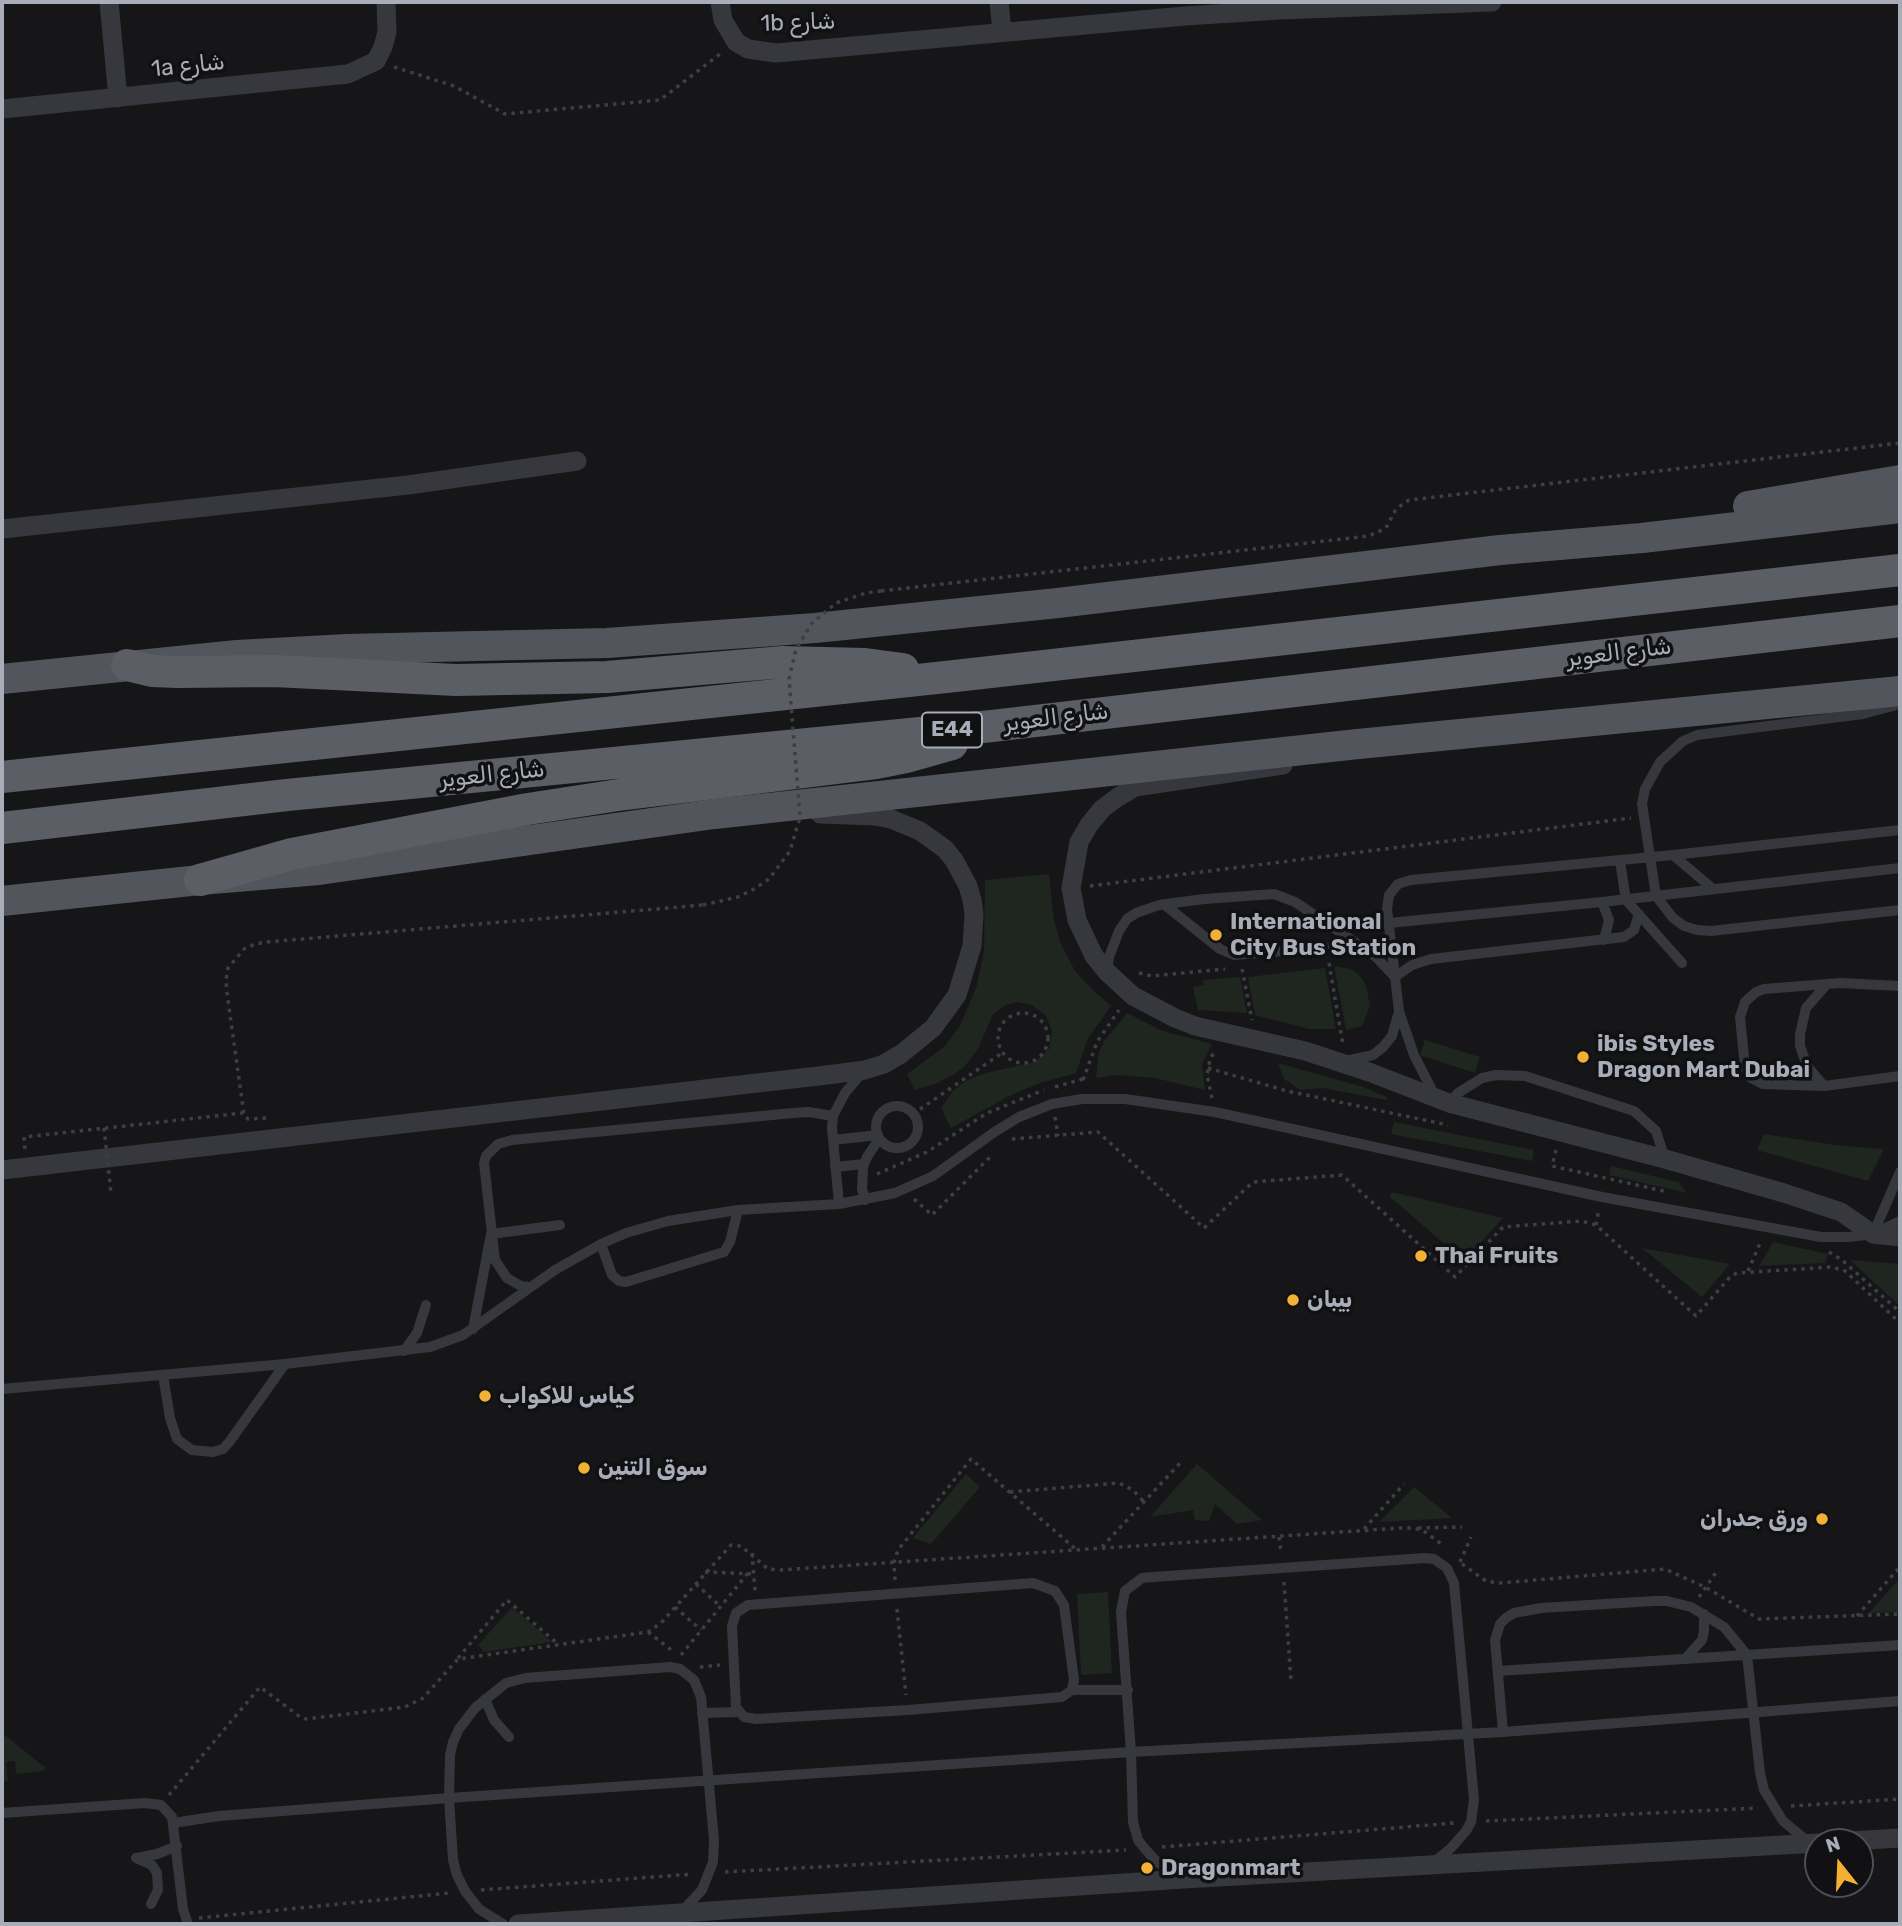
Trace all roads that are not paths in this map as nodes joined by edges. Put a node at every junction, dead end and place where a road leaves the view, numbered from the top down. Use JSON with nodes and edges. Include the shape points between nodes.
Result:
{"nodes":[{"id":1,"x":108,"y":2,"type":"edge"},
{"id":2,"x":386,"y":2,"type":"edge"},
{"id":3,"x":720,"y":2,"type":"edge"},
{"id":4,"x":999,"y":2,"type":"edge"},
{"id":5,"x":1492,"y":2,"type":"edge"},
{"id":6,"x":1280,"y":6,"type":"edge"},
{"id":7,"x":1002,"y":31,"type":"junction"},
{"id":8,"x":118,"y":98,"type":"junction"},
{"id":9,"x":2,"y":109,"type":"edge"},
{"id":10,"x":577,"y":461,"type":"dead end"},
{"id":11,"x":1900,"y":480,"type":"edge"},
{"id":12,"x":1900,"y":508,"type":"edge"},
{"id":13,"x":2,"y":528,"type":"edge"},
{"id":14,"x":1500,"y":550,"type":"junction"},
{"id":15,"x":1900,"y":570,"type":"edge"},
{"id":16,"x":1900,"y":621,"type":"edge"},
{"id":17,"x":127,"y":665,"type":"junction"},
{"id":18,"x":946,"y":677,"type":"junction"},
{"id":19,"x":2,"y":679,"type":"edge"},
{"id":20,"x":1900,"y":691,"type":"edge"},
{"id":21,"x":1900,"y":704,"type":"edge"},
{"id":22,"x":992,"y":726,"type":"junction"},
{"id":23,"x":1358,"y":744,"type":"junction"},
{"id":24,"x":2,"y":777,"type":"edge"},
{"id":25,"x":714,"y":814,"type":"junction"},
{"id":26,"x":2,"y":828,"type":"edge"},
{"id":27,"x":1900,"y":830,"type":"edge"},
{"id":28,"x":1673,"y":855,"type":"junction"},
{"id":29,"x":1649,"y":857,"type":"junction"},
{"id":30,"x":1620,"y":861,"type":"junction"},
{"id":31,"x":1900,"y":868,"type":"edge"},
{"id":32,"x":200,"y":880,"type":"junction"},
{"id":33,"x":1713,"y":889,"type":"junction"},
{"id":34,"x":1656,"y":896,"type":"junction"},
{"id":35,"x":1626,"y":900,"type":"junction"},
{"id":36,"x":2,"y":901,"type":"edge"},
{"id":37,"x":1602,"y":902,"type":"junction"},
{"id":38,"x":1166,"y":905,"type":"junction"},
{"id":39,"x":1900,"y":910,"type":"edge"},
{"id":40,"x":1639,"y":914,"type":"junction"},
{"id":41,"x":1389,"y":923,"type":"junction"},
{"id":42,"x":1604,"y":940,"type":"junction"},
{"id":43,"x":1358,"y":944,"type":"junction"},
{"id":44,"x":1682,"y":963,"type":"dead end"},
{"id":45,"x":1108,"y":965,"type":"junction"},
{"id":46,"x":1395,"y":977,"type":"junction"},
{"id":47,"x":1828,"y":984,"type":"junction"},
{"id":48,"x":1900,"y":986,"type":"edge"},
{"id":49,"x":1399,"y":1011,"type":"junction"},
{"id":50,"x":1340,"y":1060,"type":"junction"},
{"id":51,"x":865,"y":1070,"type":"junction"},
{"id":52,"x":1900,"y":1076,"type":"edge"},
{"id":53,"x":1824,"y":1086,"type":"junction"},
{"id":54,"x":1443,"y":1102,"type":"junction"},
{"id":55,"x":833,"y":1116,"type":"junction"},
{"id":56,"x":878,"y":1137,"type":"junction"},
{"id":57,"x":833,"y":1140,"type":"junction"},
{"id":58,"x":1665,"y":1159,"type":"junction"},
{"id":59,"x":864,"y":1164,"type":"junction"},
{"id":60,"x":835,"y":1167,"type":"junction"},
{"id":61,"x":2,"y":1170,"type":"edge"},
{"id":62,"x":1900,"y":1172,"type":"edge"},
{"id":63,"x":865,"y":1200,"type":"junction"},
{"id":64,"x":839,"y":1204,"type":"junction"},
{"id":65,"x":738,"y":1210,"type":"junction"},
{"id":66,"x":1900,"y":1221,"type":"edge"},
{"id":67,"x":560,"y":1226,"type":"dead end"},
{"id":68,"x":491,"y":1234,"type":"junction"},
{"id":69,"x":1874,"y":1234,"type":"junction"},
{"id":70,"x":1900,"y":1237,"type":"edge"},
{"id":71,"x":601,"y":1244,"type":"junction"},
{"id":72,"x":529,"y":1287,"type":"junction"},
{"id":73,"x":426,"y":1305,"type":"dead end"},
{"id":74,"x":473,"y":1329,"type":"junction"},
{"id":75,"x":404,"y":1351,"type":"junction"},
{"id":76,"x":285,"y":1364,"type":"junction"},
{"id":77,"x":163,"y":1375,"type":"junction"},
{"id":78,"x":2,"y":1389,"type":"edge"},
{"id":79,"x":1704,"y":1614,"type":"junction"},
{"id":80,"x":1900,"y":1644,"type":"edge"},
{"id":81,"x":1747,"y":1655,"type":"junction"},
{"id":82,"x":1685,"y":1659,"type":"junction"},
{"id":83,"x":1498,"y":1671,"type":"junction"},
{"id":84,"x":1072,"y":1690,"type":"junction"},
{"id":85,"x":1128,"y":1690,"type":"junction"},
{"id":86,"x":485,"y":1699,"type":"junction"},
{"id":87,"x":1900,"y":1701,"type":"edge"},
{"id":88,"x":738,"y":1712,"type":"junction"},
{"id":89,"x":702,"y":1713,"type":"junction"},
{"id":90,"x":1754,"y":1713,"type":"junction"},
{"id":91,"x":1503,"y":1732,"type":"junction"},
{"id":92,"x":1469,"y":1734,"type":"junction"},
{"id":93,"x":509,"y":1737,"type":"dead end"},
{"id":94,"x":1131,"y":1752,"type":"junction"},
{"id":95,"x":708,"y":1781,"type":"junction"},
{"id":96,"x":449,"y":1798,"type":"junction"},
{"id":97,"x":2,"y":1813,"type":"edge"},
{"id":98,"x":173,"y":1823,"type":"junction"},
{"id":99,"x":1804,"y":1838,"type":"edge"},
{"id":100,"x":1900,"y":1838,"type":"edge"},
{"id":101,"x":1874,"y":1840,"type":"edge"},
{"id":102,"x":1804,"y":1844,"type":"edge"},
{"id":103,"x":177,"y":1846,"type":"junction"},
{"id":104,"x":1428,"y":1867,"type":"junction"},
{"id":105,"x":1183,"y":1879,"type":"junction"},
{"id":106,"x":151,"y":1903,"type":"dead end"},
{"id":107,"x":680,"y":1913,"type":"junction"},
{"id":108,"x":188,"y":1924,"type":"edge"},
{"id":109,"x":503,"y":1924,"type":"edge"},
{"id":110,"x":519,"y":1924,"type":"edge"}],
"edges":[{"from":1,"to":8,"type":"street"},
{"from":2,"to":8,"type":"street","name":"1a شارع","via":[[387,32],[376,61],[348,74]]},
{"from":3,"to":7,"type":"street","name":"1b شارع","via":[[723,20],[736,42],[762,52]]},
{"from":4,"to":7,"type":"street"},
{"from":5,"to":6,"type":"street","name":"1b شارع"},
{"from":6,"to":7,"type":"street","name":"1b شارع"},
{"from":8,"to":9,"type":"street","name":"1a شارع"},
{"from":10,"to":13,"type":"street","via":[[408,485]]},
{"from":11,"to":14,"type":"main road","via":[[1582,532]]},
{"from":12,"to":14,"type":"main road"},
{"from":14,"to":17,"type":"main road","via":[[1058,603],[693,638],[292,652]]},
{"from":15,"to":18,"type":"highway","number":"E44"},
{"from":16,"to":22,"type":"highway","name":"شارع العوير","number":"E44"},
{"from":17,"to":18,"type":"highway","via":[[177,672],[527,680],[824,662]]},
{"from":17,"to":19,"type":"main road"},
{"from":18,"to":24,"type":"highway","number":"E44"},
{"from":20,"to":23,"type":"main road"},
{"from":21,"to":29,"type":"lane","via":[[1863,714],[1712,732],[1670,750],[1651,775],[1644,797]]},
{"from":22,"to":26,"type":"highway","name":"شارع العوير","number":"E44","via":[[286,795]]},
{"from":22,"to":32,"type":"highway","via":[[906,757],[528,809],[292,854]]},
{"from":23,"to":25,"type":"main road"},
{"from":23,"to":45,"type":"street","via":[[1285,765],[1135,787],[1102,809],[1079,842],[1071,888],[1084,939]]},
{"from":25,"to":32,"type":"main road","via":[[319,870]]},
{"from":25,"to":51,"type":"street","via":[[859,814],[891,819],[934,840],[962,873],[974,922],[957,995],[918,1042]]},
{"from":27,"to":28,"type":"lane"},
{"from":28,"to":29,"type":"lane"},
{"from":28,"to":33,"type":"lane"},
{"from":29,"to":30,"type":"lane"},
{"from":29,"to":34,"type":"lane"},
{"from":30,"to":35,"type":"lane"},
{"from":30,"to":41,"type":"lane","via":[[1403,882],[1389,895]]},
{"from":31,"to":33,"type":"lane"},
{"from":32,"to":36,"type":"main road"},
{"from":33,"to":34,"type":"lane"},
{"from":34,"to":35,"type":"lane"},
{"from":34,"to":39,"type":"lane","via":[[1684,926],[1711,931]]},
{"from":35,"to":37,"type":"lane"},
{"from":35,"to":40,"type":"lane"},
{"from":37,"to":41,"type":"lane"},
{"from":37,"to":42,"type":"lane","via":[[1608,920]]},
{"from":38,"to":43,"type":"lane","via":[[1281,895]]},
{"from":38,"to":43,"type":"lane","via":[[1234,956]]},
{"from":38,"to":45,"type":"lane","via":[[1147,908],[1127,919],[1113,943]]},
{"from":40,"to":42,"type":"lane","via":[[1629,935]]},
{"from":40,"to":44,"type":"lane"},
{"from":41,"to":46,"type":"lane"},
{"from":42,"to":46,"type":"lane","via":[[1431,959]]},
{"from":43,"to":46,"type":"lane"},
{"from":45,"to":50,"type":"street","via":[[1133,996],[1175,1018]]},
{"from":46,"to":49,"type":"lane"},
{"from":47,"to":48,"type":"lane"},
{"from":47,"to":53,"type":"lane","via":[[1806,1007],[1800,1034],[1807,1066]]},
{"from":47,"to":53,"type":"lane","via":[[1756,992],[1745,1002],[1740,1017],[1743,1059],[1751,1078],[1769,1085]]},
{"from":49,"to":50,"type":"lane","via":[[1392,1037],[1383,1047],[1373,1055]]},
{"from":49,"to":54,"type":"lane","via":[[1417,1062]]},
{"from":50,"to":54,"type":"street"},
{"from":51,"to":55,"type":"lane"},
{"from":51,"to":61,"type":"street"},
{"from":52,"to":53,"type":"lane"},
{"from":54,"to":58,"type":"street"},
{"from":54,"to":58,"type":"lane","via":[[1482,1078],[1525,1076],[1634,1111],[1656,1131]]},
{"from":55,"to":57,"type":"lane"},
{"from":55,"to":68,"type":"lane","via":[[809,1112],[505,1141],[491,1149],[484,1163]]},
{"from":56,"to":56,"type":"lane","via":[[877,1122],[883,1111],[895,1107],[913,1114],[917,1126],[909,1144],[890,1147]]},
{"from":56,"to":57,"type":"lane"},
{"from":56,"to":59,"type":"lane"},
{"from":57,"to":60,"type":"lane"},
{"from":58,"to":69,"type":"street","via":[[1827,1206]]},
{"from":59,"to":60,"type":"lane"},
{"from":59,"to":63,"type":"lane"},
{"from":60,"to":64,"type":"lane"},
{"from":62,"to":69,"type":"lane"},
{"from":63,"to":64,"type":"lane"},
{"from":63,"to":69,"type":"lane","via":[[905,1190],[933,1176],[1019,1117],[1052,1104],[1125,1099],[1215,1112],[1602,1198],[1821,1237]]},
{"from":64,"to":65,"type":"lane"},
{"from":65,"to":71,"type":"lane","via":[[650,1226]]},
{"from":65,"to":71,"type":"lane","via":[[724,1252],[626,1282],[612,1275]]},
{"from":66,"to":69,"type":"lane"},
{"from":67,"to":68,"type":"lane"},
{"from":68,"to":72,"type":"lane","via":[[501,1272],[513,1283]]},
{"from":68,"to":74,"type":"lane"},
{"from":69,"to":70,"type":"street"},
{"from":71,"to":72,"type":"lane"},
{"from":72,"to":74,"type":"lane"},
{"from":73,"to":75,"type":"lane","via":[[417,1333]]},
{"from":74,"to":75,"type":"lane","via":[[447,1342]]},
{"from":75,"to":76,"type":"lane"},
{"from":76,"to":77,"type":"lane"},
{"from":76,"to":77,"type":"lane","via":[[230,1441],[212,1452],[192,1450],[177,1439]]},
{"from":77,"to":78,"type":"lane"},
{"from":79,"to":81,"type":"lane","via":[[1729,1632]]},
{"from":79,"to":82,"type":"lane","via":[[1702,1640]]},
{"from":79,"to":83,"type":"lane","via":[[1667,1601],[1514,1613],[1496,1631]]},
{"from":80,"to":81,"type":"lane"},
{"from":81,"to":82,"type":"lane"},
{"from":81,"to":90,"type":"lane"},
{"from":82,"to":83,"type":"lane"},
{"from":83,"to":91,"type":"lane"},
{"from":84,"to":85,"type":"lane"},
{"from":84,"to":88,"type":"lane","via":[[1057,1698],[908,1710],[756,1719]]},
{"from":84,"to":88,"type":"lane","via":[[1061,1597],[1048,1587],[1025,1584],[755,1603],[742,1608],[733,1618]]},
{"from":85,"to":92,"type":"lane","via":[[1121,1612],[1125,1591],[1142,1578],[1425,1558],[1441,1563],[1454,1583]]},
{"from":85,"to":94,"type":"lane"},
{"from":86,"to":89,"type":"lane","via":[[506,1683],[525,1678],[675,1668],[694,1681]]},
{"from":86,"to":93,"type":"lane","via":[[494,1720]]},
{"from":86,"to":96,"type":"lane","via":[[453,1742]]},
{"from":87,"to":90,"type":"lane"},
{"from":88,"to":89,"type":"lane"},
{"from":89,"to":95,"type":"lane"},
{"from":90,"to":91,"type":"lane"},
{"from":90,"to":99,"type":"lane","via":[[1764,1790],[1772,1807]]},
{"from":91,"to":92,"type":"lane"},
{"from":92,"to":94,"type":"lane"},
{"from":92,"to":104,"type":"lane","via":[[1471,1822],[1459,1840]]},
{"from":94,"to":95,"type":"lane"},
{"from":94,"to":105,"type":"lane","via":[[1133,1822],[1138,1840],[1157,1862]]},
{"from":95,"to":96,"type":"lane"},
{"from":95,"to":107,"type":"lane","via":[[714,1840],[711,1872],[702,1891]]},
{"from":96,"to":98,"type":"lane"},
{"from":96,"to":109,"type":"lane","via":[[453,1860],[460,1883],[479,1909]]},
{"from":97,"to":98,"type":"lane","via":[[152,1803],[170,1812]]},
{"from":98,"to":103,"type":"lane"},
{"from":100,"to":101,"type":"street"},
{"from":102,"to":104,"type":"street"},
{"from":103,"to":106,"type":"lane","via":[[136,1858],[145,1860],[157,1873],[158,1890]]},
{"from":103,"to":108,"type":"lane"},
{"from":104,"to":105,"type":"street"},
{"from":105,"to":107,"type":"street"},
{"from":107,"to":110,"type":"street"}]}
